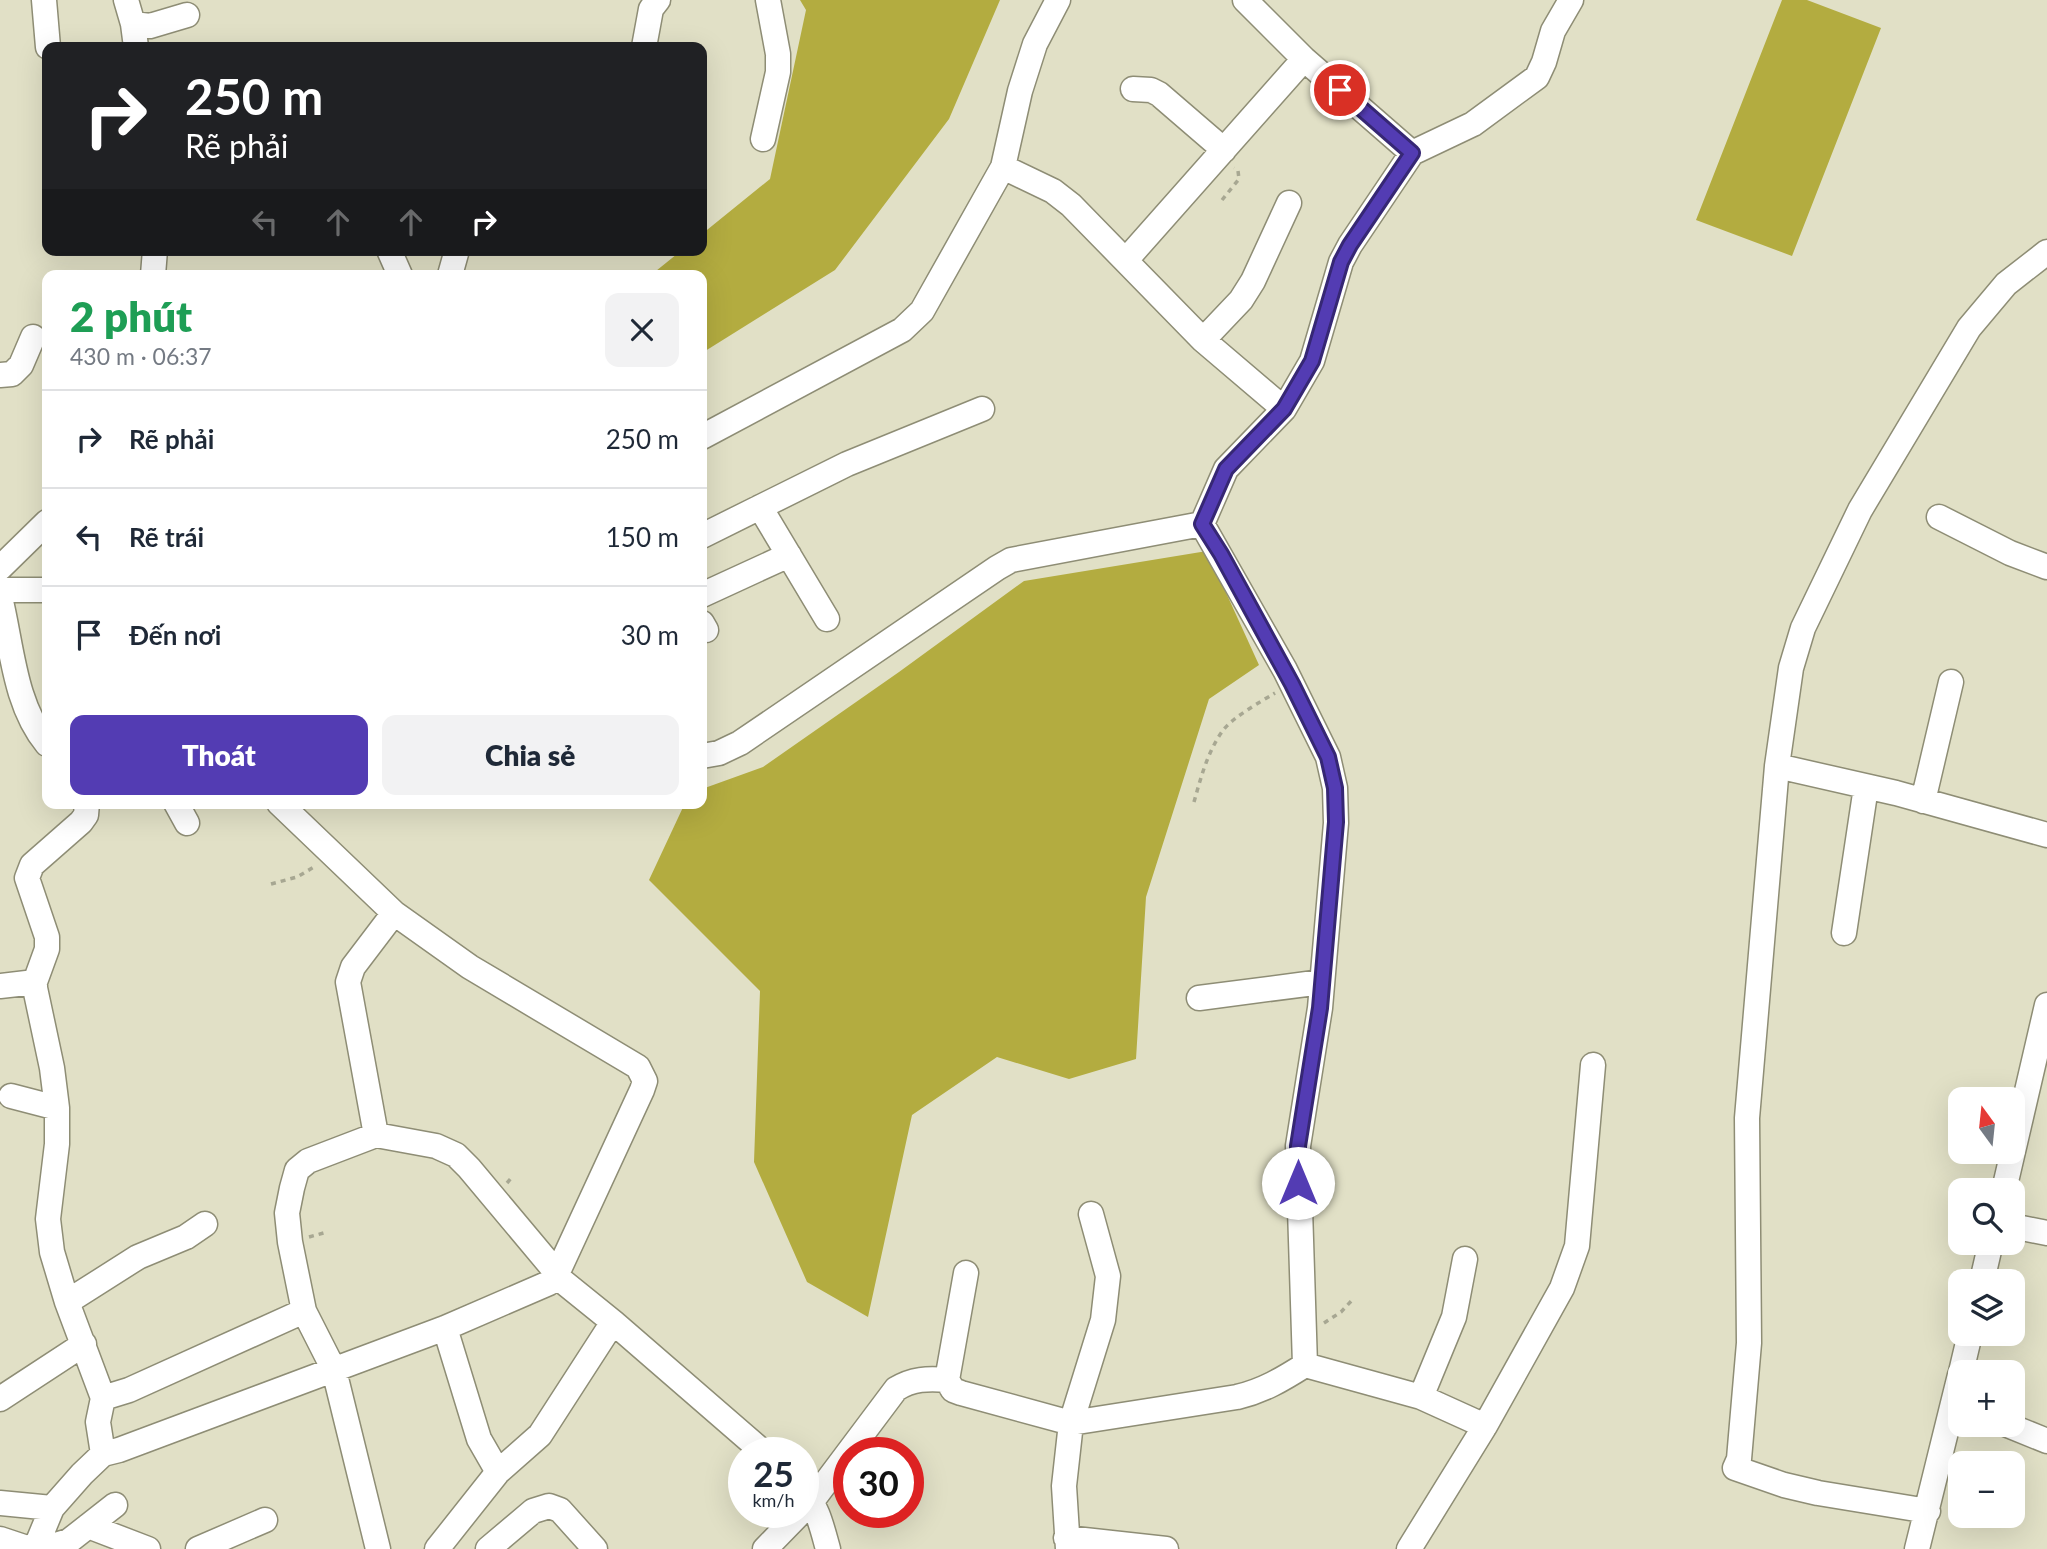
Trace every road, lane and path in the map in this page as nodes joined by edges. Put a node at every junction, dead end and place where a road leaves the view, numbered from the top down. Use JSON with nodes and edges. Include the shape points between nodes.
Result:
{"nodes":[{"id":1,"x":44,"y":0,"type":"edge"},
{"id":2,"x":659,"y":0,"type":"edge"},
{"id":3,"x":768,"y":0,"type":"edge"},
{"id":4,"x":1058,"y":0,"type":"edge"},
{"id":5,"x":1245,"y":0,"type":"edge"},
{"id":6,"x":1571,"y":0,"type":"edge"},
{"id":7,"x":187,"y":15,"type":"dead end"},
{"id":8,"x":132,"y":24,"type":"edge"},
{"id":9,"x":48,"y":42,"type":"edge"},
{"id":10,"x":645,"y":42,"type":"edge"},
{"id":11,"x":1304,"y":59,"type":"junction"},
{"id":12,"x":1133,"y":89,"type":"dead end"},
{"id":13,"x":763,"y":139,"type":"dead end"},
{"id":14,"x":1224,"y":150,"type":"junction"},
{"id":15,"x":1412,"y":153,"type":"junction"},
{"id":16,"x":1003,"y":167,"type":"junction"},
{"id":17,"x":1289,"y":203,"type":"dead end"},
{"id":18,"x":2047,"y":252,"type":"edge"},
{"id":19,"x":1126,"y":260,"type":"junction"},
{"id":20,"x":33,"y":337,"type":"dead end"},
{"id":21,"x":1203,"y":340,"type":"junction"},
{"id":22,"x":0,"y":375,"type":"edge"},
{"id":23,"x":982,"y":409,"type":"dead end"},
{"id":24,"x":1284,"y":409,"type":"junction"},
{"id":25,"x":707,"y":435,"type":"edge"},
{"id":26,"x":760,"y":507,"type":"junction"},
{"id":27,"x":1939,"y":517,"type":"dead end"},
{"id":28,"x":1202,"y":524,"type":"junction"},
{"id":29,"x":42,"y":527,"type":"edge"},
{"id":30,"x":707,"y":534,"type":"edge"},
{"id":31,"x":789,"y":555,"type":"junction"},
{"id":32,"x":2047,"y":567,"type":"edge"},
{"id":33,"x":0,"y":568,"type":"edge"},
{"id":34,"x":0,"y":590,"type":"edge"},
{"id":35,"x":42,"y":590,"type":"edge"},
{"id":36,"x":707,"y":593,"type":"edge"},
{"id":37,"x":0,"y":597,"type":"edge"},
{"id":38,"x":827,"y":619,"type":"dead end"},
{"id":39,"x":1951,"y":682,"type":"dead end"},
{"id":40,"x":1292,"y":684,"type":"junction"},
{"id":41,"x":42,"y":737,"type":"edge"},
{"id":42,"x":707,"y":755,"type":"edge"},
{"id":43,"x":1777,"y":766,"type":"junction"},
{"id":44,"x":1866,"y":787,"type":"junction"},
{"id":45,"x":1923,"y":801,"type":"junction"},
{"id":46,"x":1194,"y":802,"type":"dead end"},
{"id":47,"x":86,"y":809,"type":"edge"},
{"id":48,"x":285,"y":809,"type":"edge"},
{"id":49,"x":2047,"y":835,"type":"edge"},
{"id":50,"x":329,"y":851,"type":"junction"},
{"id":51,"x":271,"y":884,"type":"dead end"},
{"id":52,"x":394,"y":913,"type":"junction"},
{"id":53,"x":1844,"y":933,"type":"dead end"},
{"id":54,"x":35,"y":982,"type":"junction"},
{"id":55,"x":1322,"y":982,"type":"junction"},
{"id":56,"x":0,"y":986,"type":"edge"},
{"id":57,"x":1199,"y":998,"type":"dead end"},
{"id":58,"x":2047,"y":1005,"type":"edge"},
{"id":59,"x":2041,"y":1058,"type":"edge"},
{"id":60,"x":1593,"y":1065,"type":"dead end"},
{"id":61,"x":11,"y":1096,"type":"dead end"},
{"id":62,"x":57,"y":1108,"type":"junction"},
{"id":63,"x":376,"y":1135,"type":"junction"},
{"id":64,"x":2007,"y":1178,"type":"edge"},
{"id":65,"x":1091,"y":1214,"type":"dead end"},
{"id":66,"x":205,"y":1224,"type":"dead end"},
{"id":67,"x":2025,"y":1229,"type":"edge"},
{"id":68,"x":2047,"y":1233,"type":"edge"},
{"id":69,"x":1465,"y":1259,"type":"dead end"},
{"id":70,"x":966,"y":1273,"type":"dead end"},
{"id":71,"x":556,"y":1276,"type":"junction"},
{"id":72,"x":1354,"y":1298,"type":"dead end"},
{"id":73,"x":67,"y":1302,"type":"junction"},
{"id":74,"x":304,"y":1311,"type":"junction"},
{"id":75,"x":613,"y":1322,"type":"junction"},
{"id":76,"x":445,"y":1328,"type":"junction"},
{"id":77,"x":1305,"y":1334,"type":"junction"},
{"id":78,"x":84,"y":1344,"type":"junction"},
{"id":79,"x":1305,"y":1365,"type":"junction"},
{"id":80,"x":334,"y":1370,"type":"junction"},
{"id":81,"x":947,"y":1380,"type":"junction"},
{"id":82,"x":1421,"y":1397,"type":"junction"},
{"id":83,"x":103,"y":1398,"type":"junction"},
{"id":84,"x":0,"y":1399,"type":"edge"},
{"id":85,"x":1071,"y":1423,"type":"junction"},
{"id":86,"x":1485,"y":1426,"type":"junction"},
{"id":87,"x":2025,"y":1432,"type":"edge"},
{"id":88,"x":745,"y":1437,"type":"edge"},
{"id":89,"x":1948,"y":1437,"type":"edge"},
{"id":90,"x":2047,"y":1441,"type":"edge"},
{"id":91,"x":103,"y":1454,"type":"junction"},
{"id":92,"x":498,"y":1472,"type":"junction"},
{"id":93,"x":819,"y":1485,"type":"edge"},
{"id":94,"x":0,"y":1503,"type":"edge"},
{"id":95,"x":115,"y":1505,"type":"dead end"},
{"id":96,"x":52,"y":1508,"type":"junction"},
{"id":97,"x":1928,"y":1511,"type":"junction"},
{"id":98,"x":819,"y":1518,"type":"edge"},
{"id":99,"x":265,"y":1520,"type":"dead end"},
{"id":100,"x":88,"y":1526,"type":"junction"},
{"id":101,"x":783,"y":1528,"type":"edge"},
{"id":102,"x":0,"y":1539,"type":"edge"},
{"id":103,"x":1067,"y":1543,"type":"edge"},
{"id":104,"x":30,"y":1549,"type":"edge"},
{"id":105,"x":36,"y":1549,"type":"edge"},
{"id":106,"x":42,"y":1549,"type":"edge"},
{"id":107,"x":148,"y":1549,"type":"edge"},
{"id":108,"x":198,"y":1549,"type":"edge"},
{"id":109,"x":378,"y":1549,"type":"edge"},
{"id":110,"x":437,"y":1549,"type":"edge"},
{"id":111,"x":488,"y":1549,"type":"edge"},
{"id":112,"x":595,"y":1549,"type":"edge"},
{"id":113,"x":765,"y":1549,"type":"edge"},
{"id":114,"x":828,"y":1549,"type":"edge"},
{"id":115,"x":1166,"y":1549,"type":"edge"},
{"id":116,"x":1409,"y":1549,"type":"edge"},
{"id":117,"x":1917,"y":1549,"type":"edge"}],
"edges":[{"from":1,"to":9,"type":"street"},
{"from":2,"to":10,"type":"street","via":[[651,9]]},
{"from":3,"to":13,"type":"street","via":[[778,72]]},
{"from":4,"to":16,"type":"street","via":[[1035,44]]},
{"from":5,"to":11,"type":"street"},
{"from":6,"to":15,"type":"street","via":[[1553,31],[1537,77],[1473,124]]},
{"from":7,"to":8,"type":"street","via":[[150,26]]},
{"from":11,"to":14,"type":"street"},
{"from":11,"to":15,"type":"street"},
{"from":12,"to":14,"type":"street","via":[[1159,94]]},
{"from":14,"to":19,"type":"street"},
{"from":15,"to":24,"type":"street","via":[[1341,262],[1312,361]]},
{"from":16,"to":19,"type":"street","via":[[1053,191]]},
{"from":16,"to":25,"type":"street","via":[[922,311],[902,330]]},
{"from":17,"to":21,"type":"street","via":[[1253,281]]},
{"from":18,"to":43,"type":"street","via":[[2006,285],[1969,328],[1860,510],[1803,628],[1791,668]]},
{"from":19,"to":21,"type":"street"},
{"from":20,"to":22,"type":"street","via":[[21,365],[12,374]]},
{"from":21,"to":24,"type":"street"},
{"from":23,"to":26,"type":"street","via":[[847,464]]},
{"from":24,"to":28,"type":"street","via":[[1226,469]]},
{"from":26,"to":30,"type":"street"},
{"from":26,"to":31,"type":"street"},
{"from":27,"to":32,"type":"street"},
{"from":28,"to":40,"type":"street"},
{"from":28,"to":42,"type":"street","via":[[1011,561],[740,743]]},
{"from":29,"to":33,"type":"street"},
{"from":31,"to":36,"type":"street"},
{"from":31,"to":38,"type":"street"},
{"from":34,"to":35,"type":"street"},
{"from":37,"to":41,"type":"street","via":[[19,685]]},
{"from":39,"to":45,"type":"street"},
{"from":40,"to":46,"type":"path","via":[[1225,727],[1206,760]]},
{"from":40,"to":55,"type":"street","via":[[1328,757],[1335,788]]},
{"from":43,"to":44,"type":"street"},
{"from":43,"to":97,"type":"street","via":[[1747,1118],[1749,1343],[1735,1468],[1818,1493]]},
{"from":44,"to":45,"type":"street"},
{"from":44,"to":53,"type":"street"},
{"from":45,"to":49,"type":"street"},
{"from":47,"to":54,"type":"street","via":[[81,822],[32,865],[27,878],[47,937]]},
{"from":48,"to":50,"type":"street"},
{"from":50,"to":51,"type":"path","via":[[297,877]]},
{"from":50,"to":52,"type":"street"},
{"from":52,"to":63,"type":"street","via":[[353,967],[348,982]]},
{"from":52,"to":71,"type":"street","via":[[470,967],[638,1067],[645,1080]]},
{"from":54,"to":56,"type":"street"},
{"from":54,"to":62,"type":"street"},
{"from":55,"to":57,"type":"street"},
{"from":55,"to":77,"type":"street","via":[[1298,1146]]},
{"from":58,"to":59,"type":"street"},
{"from":59,"to":64,"type":"street"},
{"from":60,"to":86,"type":"street","via":[[1577,1246],[1562,1288]]},
{"from":61,"to":62,"type":"street"},
{"from":62,"to":73,"type":"street","via":[[48,1219]]},
{"from":63,"to":71,"type":"street","via":[[436,1146],[456,1155]]},
{"from":63,"to":74,"type":"street","via":[[308,1161],[297,1170],[287,1213]]},
{"from":65,"to":85,"type":"street","via":[[1108,1276],[1103,1320]]},
{"from":66,"to":73,"type":"street","via":[[138,1257]]},
{"from":67,"to":68,"type":"street"},
{"from":69,"to":82,"type":"street","via":[[1454,1317]]},
{"from":70,"to":81,"type":"street"},
{"from":71,"to":75,"type":"street"},
{"from":71,"to":76,"type":"street"},
{"from":72,"to":77,"type":"path","via":[[1341,1312]]},
{"from":73,"to":78,"type":"street"},
{"from":74,"to":80,"type":"street"},
{"from":74,"to":83,"type":"street"},
{"from":75,"to":88,"type":"street"},
{"from":75,"to":92,"type":"street","via":[[540,1434]]},
{"from":76,"to":80,"type":"street"},
{"from":76,"to":92,"type":"street","via":[[479,1439]]},
{"from":77,"to":79,"type":"street"},
{"from":78,"to":83,"type":"street"},
{"from":78,"to":84,"type":"street"},
{"from":79,"to":82,"type":"street"},
{"from":79,"to":85,"type":"street","via":[[1273,1385],[1237,1398]]},
{"from":80,"to":91,"type":"street"},
{"from":80,"to":109,"type":"street"},
{"from":81,"to":85,"type":"street","via":[[961,1393]]},
{"from":81,"to":93,"type":"street","via":[[907,1382],[896,1389]]},
{"from":82,"to":86,"type":"street"},
{"from":83,"to":91,"type":"street","via":[[97,1422]]},
{"from":85,"to":103,"type":"street","via":[[1064,1486]]},
{"from":86,"to":116,"type":"street"},
{"from":87,"to":90,"type":"street"},
{"from":89,"to":97,"type":"street"},
{"from":91,"to":96,"type":"street"},
{"from":92,"to":110,"type":"street"},
{"from":94,"to":96,"type":"street"},
{"from":95,"to":100,"type":"street"},
{"from":96,"to":105,"type":"street"},
{"from":97,"to":117,"type":"street"},
{"from":98,"to":114,"type":"street"},
{"from":99,"to":108,"type":"street"},
{"from":100,"to":106,"type":"street","via":[[69,1541]]},
{"from":100,"to":107,"type":"street"},
{"from":101,"to":113,"type":"street"},
{"from":102,"to":104,"type":"street"},
{"from":103,"to":115,"type":"street"},
{"from":111,"to":112,"type":"street","via":[[533,1511],[549,1506],[560,1510]]}]}
